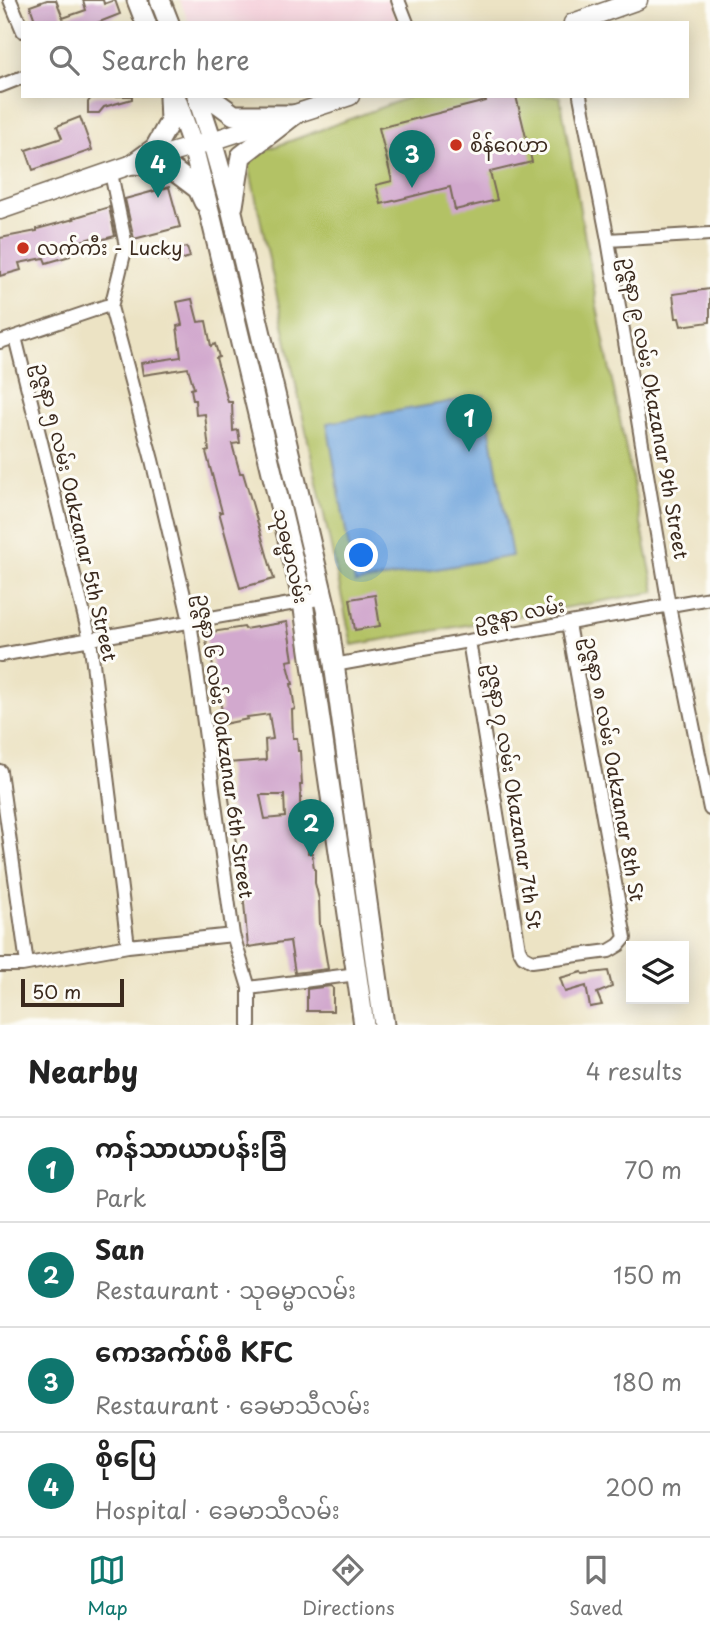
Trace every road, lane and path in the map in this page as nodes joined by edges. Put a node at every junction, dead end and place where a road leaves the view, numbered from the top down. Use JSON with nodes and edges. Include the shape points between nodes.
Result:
{"nodes":[{"id":1,"x":10,"y":0,"type":"edge"},
{"id":2,"x":138,"y":0,"type":"edge"},
{"id":3,"x":160,"y":0,"type":"edge"},
{"id":4,"x":398,"y":0,"type":"edge"},
{"id":5,"x":638,"y":0,"type":"edge"},
{"id":6,"x":145,"y":21,"type":"edge"},
{"id":7,"x":168,"y":21,"type":"edge"},
{"id":8,"x":406,"y":21,"type":"edge"},
{"id":9,"x":579,"y":21,"type":"edge"},
{"id":10,"x":21,"y":27,"type":"edge"},
{"id":11,"x":21,"y":78,"type":"edge"},
{"id":12,"x":0,"y":86,"type":"edge"},
{"id":13,"x":169,"y":98,"type":"edge"},
{"id":14,"x":176,"y":98,"type":"edge"},
{"id":15,"x":198,"y":98,"type":"edge"},
{"id":16,"x":211,"y":98,"type":"edge"},
{"id":17,"x":344,"y":98,"type":"edge"},
{"id":18,"x":580,"y":98,"type":"edge"},
{"id":19,"x":294,"y":115,"type":"junction"},
{"id":20,"x":212,"y":141,"type":"junction"},
{"id":21,"x":193,"y":147,"type":"junction"},
{"id":22,"x":133,"y":164,"type":"junction"},
{"id":23,"x":111,"y":173,"type":"junction"},
{"id":24,"x":0,"y":210,"type":"edge"},
{"id":25,"x":232,"y":212,"type":"junction"},
{"id":26,"x":211,"y":218,"type":"junction"},
{"id":27,"x":710,"y":234,"type":"edge"},
{"id":28,"x":608,"y":240,"type":"junction"},
{"id":29,"x":111,"y":307,"type":"junction"},
{"id":30,"x":15,"y":337,"type":"junction"},
{"id":31,"x":0,"y":342,"type":"edge"},
{"id":32,"x":324,"y":598,"type":"junction"},
{"id":33,"x":710,"y":598,"type":"edge"},
{"id":34,"x":303,"y":602,"type":"junction"},
{"id":35,"x":669,"y":606,"type":"junction"},
{"id":36,"x":190,"y":621,"type":"junction"},
{"id":37,"x":568,"y":624,"type":"junction"},
{"id":38,"x":90,"y":639,"type":"junction"},
{"id":39,"x":469,"y":641,"type":"junction"},
{"id":40,"x":0,"y":655,"type":"edge"},
{"id":41,"x":334,"y":665,"type":"junction"},
{"id":42,"x":0,"y":771,"type":"edge"},
{"id":43,"x":710,"y":809,"type":"edge"},
{"id":44,"x":233,"y":934,"type":"junction"},
{"id":45,"x":128,"y":946,"type":"junction"},
{"id":46,"x":523,"y":956,"type":"joint"},
{"id":47,"x":27,"y":964,"type":"junction"},
{"id":48,"x":0,"y":965,"type":"edge"},
{"id":49,"x":357,"y":974,"type":"junction"},
{"id":50,"x":249,"y":988,"type":"junction"},
{"id":51,"x":249,"y":1025,"type":"edge"},
{"id":52,"x":364,"y":1025,"type":"edge"},
{"id":53,"x":384,"y":1025,"type":"edge"}],
"edges":[{"from":1,"to":10,"type":"street"},
{"from":2,"to":6,"type":"main road"},
{"from":3,"to":7,"type":"main road"},
{"from":4,"to":8,"type":"street"},
{"from":5,"to":9,"type":"main road"},
{"from":11,"to":12,"type":"street"},
{"from":13,"to":22,"type":"main road","via":[[170,121],[155,148]]},
{"from":14,"to":21,"type":"main road","name":"သုဓမ္မာလမ်း"},
{"from":15,"to":20,"type":"main road","name":"သုဓမ္မာလမ်း"},
{"from":16,"to":19,"type":"main road","via":[[234,115]]},
{"from":17,"to":19,"type":"main road"},
{"from":18,"to":28,"type":"street","name":"ဥဇ္ဇနာ ၉ လမ်း Okazanar 9th Street"},
{"from":19,"to":20,"type":"main road"},
{"from":19,"to":25,"type":"main road","via":[[241,156]]},
{"from":20,"to":21,"type":"main road"},
{"from":20,"to":25,"type":"main road","name":"သုဓမ္မာလမ်း"},
{"from":21,"to":22,"type":"main road"},
{"from":21,"to":26,"type":"main road","name":"သုဓမ္မာလမ်း"},
{"from":22,"to":23,"type":"main road"},
{"from":22,"to":26,"type":"main road","via":[[169,167],[198,189]]},
{"from":23,"to":24,"type":"main road"},
{"from":23,"to":29,"type":"street","via":[[126,246]]},
{"from":25,"to":32,"type":"main road","name":"သုဓမ္မာလမ်း"},
{"from":26,"to":34,"type":"main road","name":"သုဓမ္မာလမ်း"},
{"from":27,"to":28,"type":"street"},
{"from":28,"to":35,"type":"street","name":"ဥဇ္ဇနာ ၉ လမ်း Okazanar 9th Street"},
{"from":29,"to":30,"type":"street"},
{"from":29,"to":36,"type":"street","name":"ဥဇ္ဇနာ ၆ လမ်း Oakzanar 6th Street"},
{"from":30,"to":31,"type":"street"},
{"from":30,"to":38,"type":"street","name":"ဥဇ္ဇနာ ၅ လမ်း Oakzanar 5th Street"},
{"from":32,"to":34,"type":"street"},
{"from":32,"to":41,"type":"main road","name":"သုဓမ္မာလမ်း"},
{"from":33,"to":35,"type":"street","name":"ဥဇ္ဇနာ လမ်း"},
{"from":34,"to":36,"type":"street"},
{"from":34,"to":49,"type":"main road","name":"သုဓမ္မာလမ်း"},
{"from":35,"to":37,"type":"street","name":"ဥဇ္ဇနာ လမ်း"},
{"from":35,"to":43,"type":"street","name":"ဥဇ္ဇနာ ၉ လမ်း Okazanar 9th Street"},
{"from":36,"to":38,"type":"street"},
{"from":36,"to":44,"type":"street","name":"ဥဇ္ဇနာ ၆ လမ်း Oakzanar 6th Street"},
{"from":37,"to":39,"type":"street","name":"ဥဇ္ဇနာ လမ်း"},
{"from":37,"to":46,"type":"street","name":"ဥဇ္ဇနာ ၈ လမ်း Oakzanar 8th St","via":[[625,938],[608,951],[532,961]]},
{"from":38,"to":40,"type":"street"},
{"from":38,"to":45,"type":"street","name":"ဥဇ္ဇနာ ၅ လမ်း Oakzanar 5th Street"},
{"from":39,"to":41,"type":"street","name":"ဥဇ္ဇနာ လမ်း"},
{"from":39,"to":46,"type":"street","name":"ဥဇ္ဇနာ ၇ လမ်း Okazanar 7th St"},
{"from":41,"to":53,"type":"main road","name":"သုဓမ္မာလမ်း"},
{"from":42,"to":47,"type":"street"},
{"from":44,"to":45,"type":"street"},
{"from":44,"to":50,"type":"street","name":"ဥဇ္ဇနာ ၆ လမ်း Oakzanar 6th Street"},
{"from":45,"to":47,"type":"street"},
{"from":47,"to":48,"type":"street"},
{"from":49,"to":50,"type":"street"},
{"from":49,"to":52,"type":"main road","name":"သုဓမ္မာလမ်း"},
{"from":50,"to":51,"type":"street","name":"ဥဇ္ဇနာ ၆ လမ်း Oakzanar 6th Street"}]}
